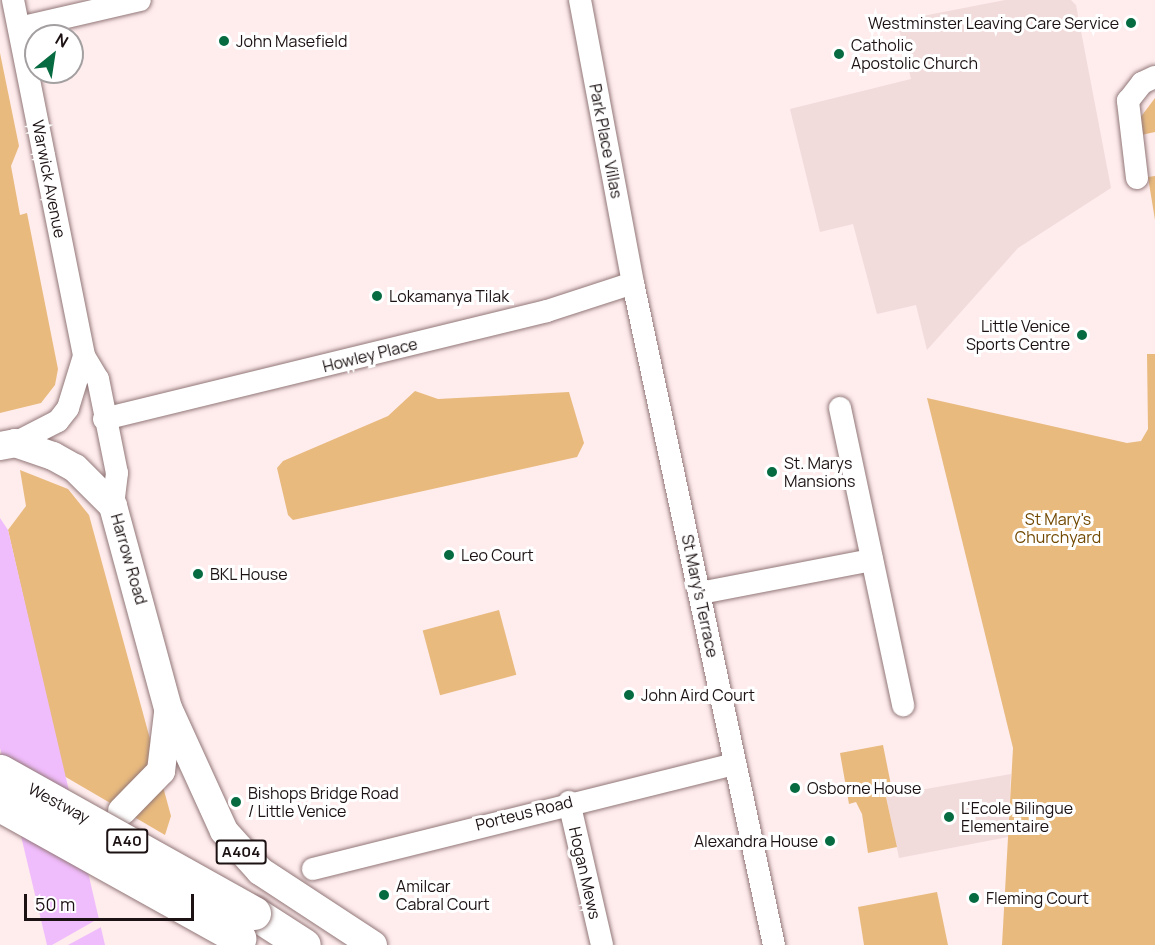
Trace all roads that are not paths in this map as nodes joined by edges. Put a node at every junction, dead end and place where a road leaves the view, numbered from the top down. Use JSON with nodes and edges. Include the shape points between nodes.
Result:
{"nodes":[{"id":1,"x":140,"y":0,"type":"edge"},
{"id":2,"x":580,"y":0,"type":"edge"},
{"id":3,"x":13,"y":1,"type":"edge"},
{"id":4,"x":19,"y":28,"type":"junction"},
{"id":5,"x":1155,"y":77,"type":"edge"},
{"id":6,"x":1137,"y":178,"type":"dead end"},
{"id":7,"x":633,"y":283,"type":"junction"},
{"id":8,"x":84,"y":356,"type":"junction"},
{"id":9,"x":840,"y":408,"type":"dead end"},
{"id":10,"x":105,"y":419,"type":"junction"},
{"id":11,"x":8,"y":445,"type":"edge"},
{"id":12,"x":113,"y":506,"type":"junction"},
{"id":13,"x":872,"y":560,"type":"junction"},
{"id":14,"x":700,"y":593,"type":"junction"},
{"id":15,"x":903,"y":705,"type":"dead end"},
{"id":16,"x":168,"y":708,"type":"junction"},
{"id":17,"x":735,"y":764,"type":"junction"},
{"id":18,"x":0,"y":771,"type":"edge"},
{"id":19,"x":569,"y":802,"type":"junction"},
{"id":20,"x":0,"y":805,"type":"edge"},
{"id":21,"x":50,"y":815,"type":"dead end"},
{"id":22,"x":314,"y":869,"type":"dead end"},
{"id":23,"x":250,"y":945,"type":"edge"},
{"id":24,"x":304,"y":945,"type":"edge"},
{"id":25,"x":373,"y":945,"type":"edge"},
{"id":26,"x":602,"y":945,"type":"edge"},
{"id":27,"x":774,"y":945,"type":"edge"}],
"edges":[{"from":1,"to":4,"type":"street"},
{"from":2,"to":7,"type":"street","name":"Park Place Villas"},
{"from":3,"to":4,"type":"street","name":"Warwick Avenue"},
{"from":4,"to":8,"type":"street","name":"Warwick Avenue"},
{"from":5,"to":6,"type":"street","via":[[1142,83],[1128,101]]},
{"from":7,"to":10,"type":"street","name":"Howley Place","via":[[547,311]]},
{"from":7,"to":14,"type":"street","name":"St Mary's Terrace"},
{"from":8,"to":10,"type":"street","name":"Warwick Avenue","via":[[98,379]]},
{"from":8,"to":11,"type":"street","name":"Warwick Avenue","via":[[68,408],[58,421]]},
{"from":9,"to":13,"type":"street"},
{"from":10,"to":12,"type":"street","name":"Warwick Avenue","via":[[117,473]]},
{"from":11,"to":12,"type":"main road","name":"Harrow Road","number":"A404","via":[[75,468]]},
{"from":12,"to":16,"type":"main road","name":"Harrow Road","number":"A404"},
{"from":13,"to":14,"type":"street"},
{"from":13,"to":15,"type":"street"},
{"from":14,"to":17,"type":"street","name":"St Mary's Terrace"},
{"from":16,"to":21,"type":"main road","name":"Harrow Road","number":"A404","bridge":true,"via":[[161,771],[111,814]]},
{"from":16,"to":25,"type":"main road","name":"Harrow Road","number":"A404","via":[[210,806],[241,853],[281,886]]},
{"from":17,"to":19,"type":"street","name":"Porteus Road"},
{"from":17,"to":27,"type":"street","name":"St Mary's Terrace"},
{"from":18,"to":24,"type":"highway","name":"Westway","number":"A40","bridge":true},
{"from":19,"to":22,"type":"street","name":"Porteus Road"},
{"from":19,"to":26,"type":"street","name":"Hogan Mews"},
{"from":20,"to":23,"type":"highway","name":"Westway","number":"A40","bridge":true}]}
